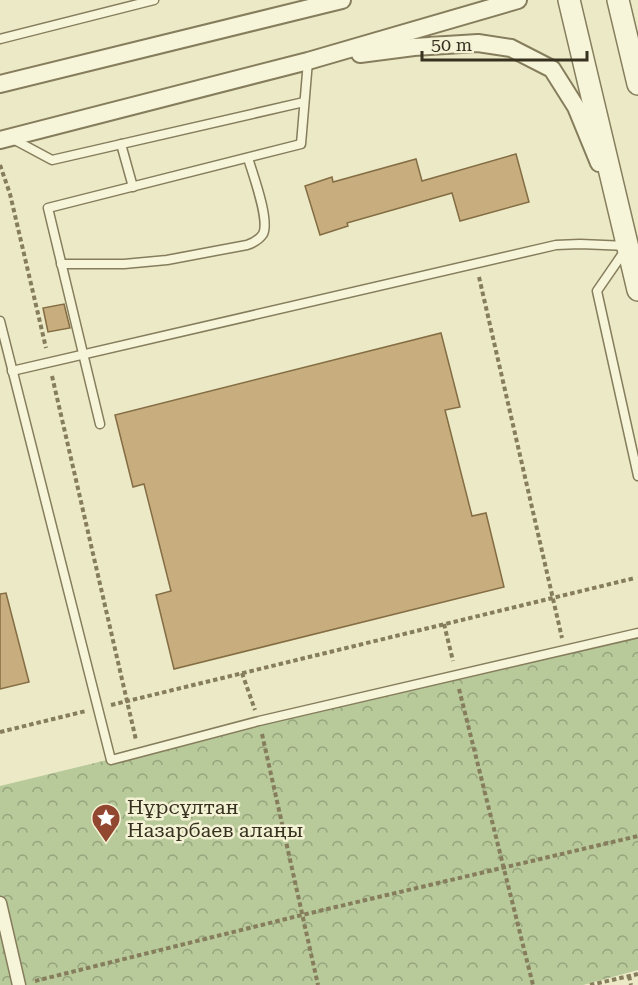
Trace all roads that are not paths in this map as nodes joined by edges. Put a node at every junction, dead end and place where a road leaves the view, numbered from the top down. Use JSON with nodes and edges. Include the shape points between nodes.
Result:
{"nodes":[{"id":1,"x":154,"y":0,"type":"edge"},
{"id":2,"x":342,"y":0,"type":"edge"},
{"id":3,"x":518,"y":0,"type":"edge"},
{"id":4,"x":569,"y":0,"type":"edge"},
{"id":5,"x":618,"y":0,"type":"edge"},
{"id":6,"x":0,"y":39,"type":"edge"},
{"id":7,"x":308,"y":61,"type":"junction"},
{"id":8,"x":0,"y":84,"type":"edge"},
{"id":9,"x":638,"y":84,"type":"edge"},
{"id":10,"x":304,"y":102,"type":"junction"},
{"id":11,"x":5,"y":139,"type":"edge"},
{"id":12,"x":121,"y":144,"type":"junction"},
{"id":13,"x":248,"y":158,"type":"junction"},
{"id":14,"x":133,"y":187,"type":"junction"},
{"id":15,"x":628,"y":246,"type":"junction"},
{"id":16,"x":61,"y":264,"type":"junction"},
{"id":17,"x":638,"y":290,"type":"edge"},
{"id":18,"x":0,"y":321,"type":"edge"},
{"id":19,"x":83,"y":355,"type":"junction"},
{"id":20,"x":12,"y":371,"type":"junction"},
{"id":21,"x":100,"y":424,"type":"dead end"},
{"id":22,"x":638,"y":476,"type":"edge"},
{"id":23,"x":638,"y":633,"type":"edge"},
{"id":24,"x":0,"y":903,"type":"edge"},
{"id":25,"x":25,"y":984,"type":"edge"}],
"edges":[{"from":1,"to":6,"type":"lane"},
{"from":2,"to":8,"type":"street"},
{"from":3,"to":7,"type":"street"},
{"from":4,"to":15,"type":"street"},
{"from":5,"to":9,"type":"street"},
{"from":7,"to":10,"type":"lane"},
{"from":7,"to":11,"type":"street"},
{"from":7,"to":15,"type":"street","via":[[478,43],[511,48],[552,69],[576,107],[594,147]]},
{"from":10,"to":12,"type":"lane"},
{"from":10,"to":13,"type":"lane","via":[[301,144]]},
{"from":11,"to":12,"type":"lane","via":[[52,160]]},
{"from":12,"to":14,"type":"lane"},
{"from":13,"to":14,"type":"lane"},
{"from":13,"to":16,"type":"lane","via":[[265,222],[261,237],[255,242],[167,260]]},
{"from":14,"to":16,"type":"lane","via":[[48,208]]},
{"from":15,"to":17,"type":"street"},
{"from":15,"to":19,"type":"lane","via":[[556,245]]},
{"from":15,"to":22,"type":"lane","via":[[597,291]]},
{"from":16,"to":19,"type":"lane"},
{"from":18,"to":20,"type":"lane"},
{"from":19,"to":20,"type":"lane"},
{"from":19,"to":21,"type":"lane"},
{"from":20,"to":23,"type":"lane","via":[[111,760],[259,721]]},
{"from":24,"to":25,"type":"street"}]}
